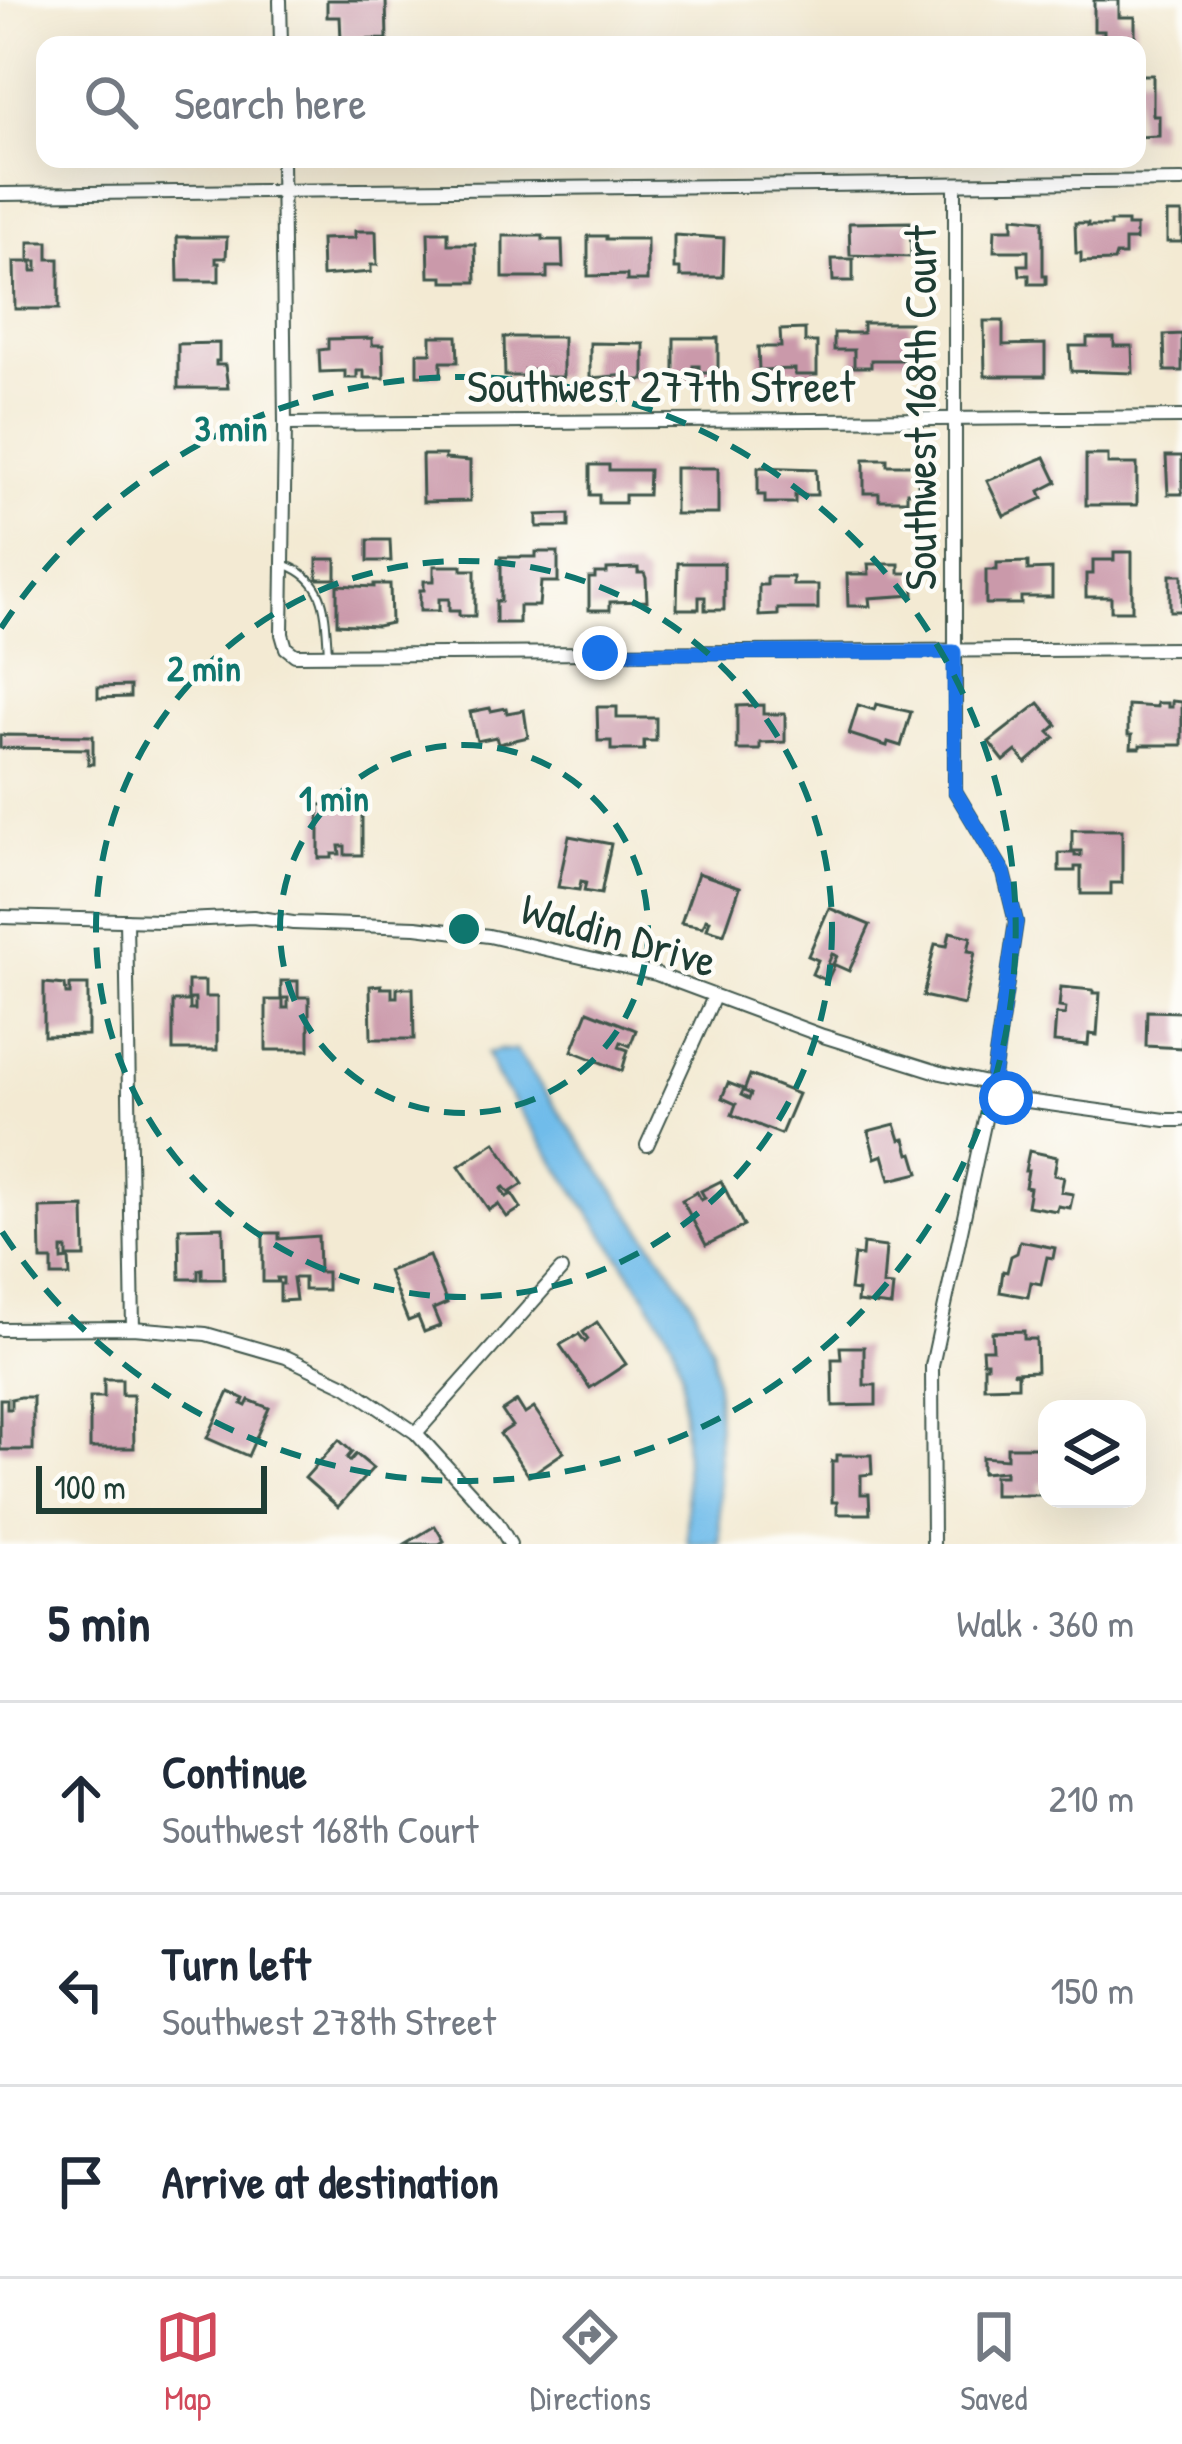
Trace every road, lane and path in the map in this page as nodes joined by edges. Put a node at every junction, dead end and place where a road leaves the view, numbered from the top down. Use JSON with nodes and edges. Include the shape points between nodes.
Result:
{"nodes":[{"id":1,"x":280,"y":0,"type":"edge"},
{"id":2,"x":280,"y":36,"type":"edge"},
{"id":3,"x":282,"y":168,"type":"edge"},
{"id":4,"x":1182,"y":182,"type":"edge"},
{"id":5,"x":955,"y":185,"type":"junction"},
{"id":6,"x":283,"y":193,"type":"junction"},
{"id":7,"x":0,"y":194,"type":"edge"},
{"id":8,"x":1182,"y":416,"type":"edge"},
{"id":9,"x":954,"y":418,"type":"junction"},
{"id":10,"x":285,"y":424,"type":"junction"},
{"id":11,"x":283,"y":564,"type":"junction"},
{"id":12,"x":1182,"y":649,"type":"edge"},
{"id":13,"x":954,"y":652,"type":"junction"},
{"id":14,"x":328,"y":654,"type":"junction"},
{"id":15,"x":0,"y":917,"type":"edge"},
{"id":16,"x":126,"y":920,"type":"junction"},
{"id":17,"x":714,"y":997,"type":"junction"},
{"id":18,"x":990,"y":1090,"type":"junction"},
{"id":19,"x":1182,"y":1120,"type":"edge"},
{"id":20,"x":647,"y":1145,"type":"dead end"},
{"id":21,"x":561,"y":1270,"type":"dead end"},
{"id":22,"x":133,"y":1328,"type":"junction"},
{"id":23,"x":0,"y":1329,"type":"edge"},
{"id":24,"x":416,"y":1433,"type":"junction"},
{"id":25,"x":510,"y":1544,"type":"edge"},
{"id":26,"x":933,"y":1544,"type":"edge"}],
"edges":[{"from":1,"to":2,"type":"street"},
{"from":3,"to":6,"type":"street"},
{"from":4,"to":5,"type":"street"},
{"from":5,"to":6,"type":"street"},
{"from":5,"to":9,"type":"street","name":"Southwest 168th Court"},
{"from":6,"to":7,"type":"street"},
{"from":6,"to":10,"type":"street"},
{"from":8,"to":9,"type":"street","name":"Southwest 277th Street"},
{"from":9,"to":10,"type":"street","name":"Southwest 277th Street"},
{"from":9,"to":13,"type":"street","name":"Southwest 168th Court"},
{"from":10,"to":11,"type":"street"},
{"from":11,"to":14,"type":"lane","via":[[305,572],[324,603]]},
{"from":11,"to":14,"type":"street","via":[[286,648]]},
{"from":12,"to":13,"type":"street"},
{"from":13,"to":14,"type":"street"},
{"from":13,"to":18,"type":"street","name":"Southwest 168th Court","via":[[955,791],[1004,873],[1016,922]]},
{"from":15,"to":16,"type":"street","name":"Waldin Drive"},
{"from":16,"to":17,"type":"street","name":"Waldin Drive","via":[[416,926],[656,974]]},
{"from":16,"to":22,"type":"street"},
{"from":17,"to":18,"type":"street","name":"Waldin Drive"},
{"from":17,"to":20,"type":"street"},
{"from":18,"to":19,"type":"street","name":"Waldin Drive"},
{"from":18,"to":26,"type":"street","name":"Southwest 168th Court","via":[[932,1366]]},
{"from":21,"to":24,"type":"street"},
{"from":22,"to":23,"type":"street"},
{"from":22,"to":24,"type":"street","via":[[206,1334],[286,1357]]},
{"from":24,"to":25,"type":"street"}]}
